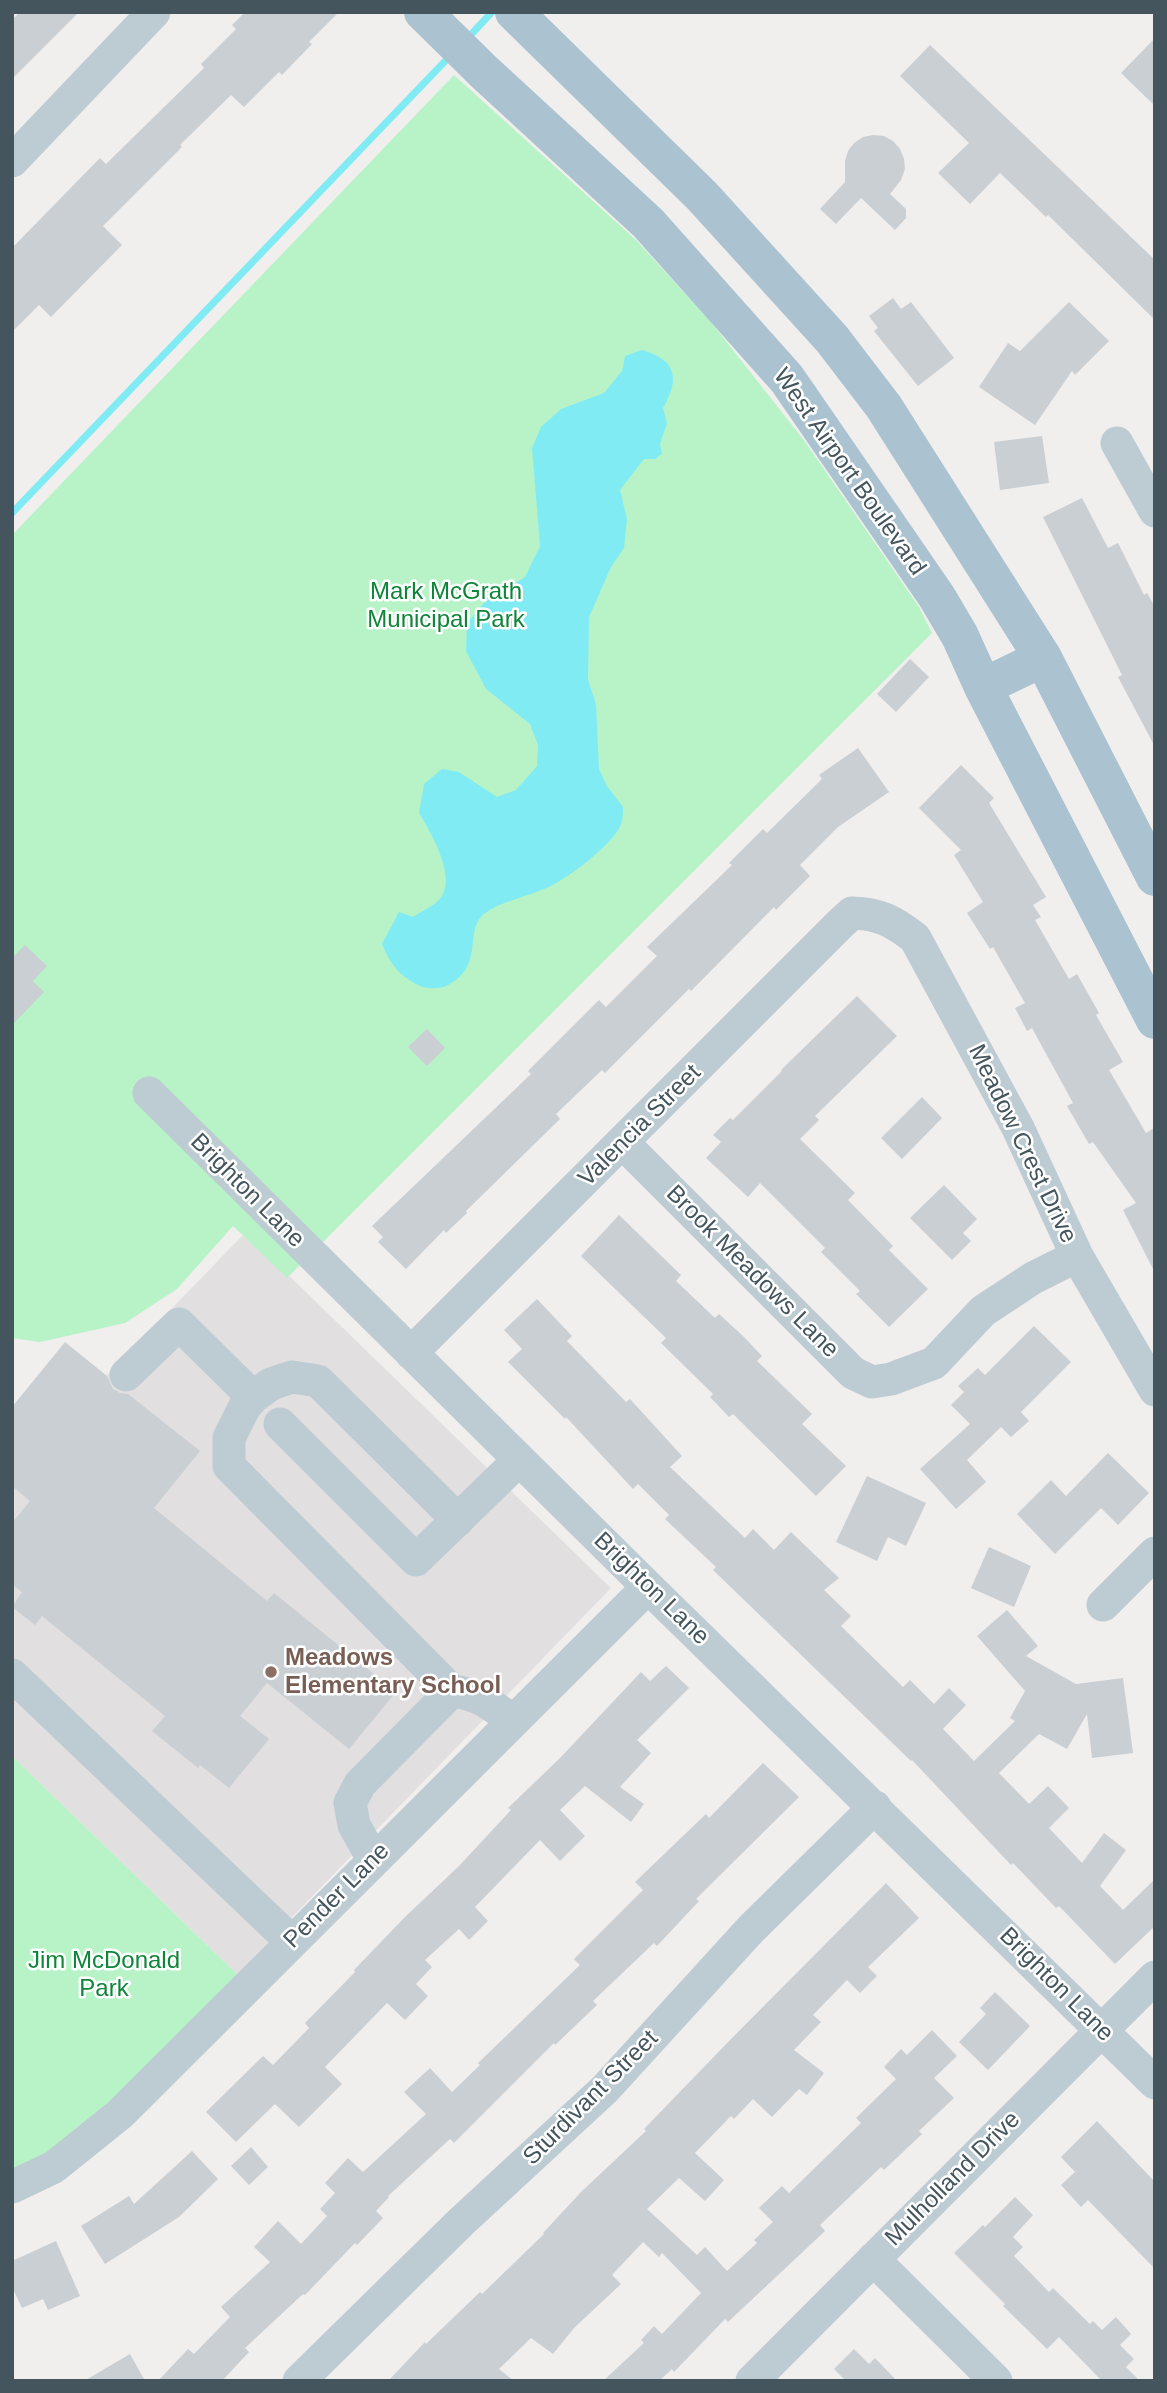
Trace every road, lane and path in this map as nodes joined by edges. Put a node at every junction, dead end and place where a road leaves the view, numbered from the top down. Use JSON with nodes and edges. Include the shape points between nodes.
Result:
{"nodes":[{"id":1,"x":154,"y":12,"type":"edge"},
{"id":2,"x":423,"y":12,"type":"edge"},
{"id":3,"x":521,"y":19,"type":"edge"},
{"id":4,"x":12,"y":161,"type":"edge"},
{"id":5,"x":832,"y":340,"type":"junction"},
{"id":6,"x":787,"y":379,"type":"junction"},
{"id":7,"x":1117,"y":443,"type":"dead end"},
{"id":8,"x":1155,"y":511,"type":"edge"},
{"id":9,"x":1043,"y":658,"type":"junction"},
{"id":10,"x":983,"y":687,"type":"junction"},
{"id":11,"x":1155,"y":877,"type":"edge"},
{"id":12,"x":874,"y":914,"type":"joint"},
{"id":13,"x":1155,"y":1020,"type":"edge"},
{"id":14,"x":149,"y":1093,"type":"dead end"},
{"id":15,"x":623,"y":1143,"type":"junction"},
{"id":16,"x":1077,"y":1256,"type":"junction"},
{"id":17,"x":411,"y":1353,"type":"junction"},
{"id":18,"x":126,"y":1375,"type":"dead end"},
{"id":19,"x":1155,"y":1390,"type":"edge"},
{"id":20,"x":253,"y":1397,"type":"junction"},
{"id":21,"x":280,"y":1424,"type":"dead end"},
{"id":22,"x":519,"y":1460,"type":"junction"},
{"id":23,"x":457,"y":1520,"type":"junction"},
{"id":24,"x":1155,"y":1553,"type":"edge"},
{"id":25,"x":648,"y":1587,"type":"junction"},
{"id":26,"x":1103,"y":1605,"type":"dead end"},
{"id":27,"x":12,"y":1675,"type":"edge"},
{"id":28,"x":452,"y":1691,"type":"junction"},
{"id":29,"x":513,"y":1721,"type":"junction"},
{"id":30,"x":875,"y":1807,"type":"junction"},
{"id":31,"x":373,"y":1859,"type":"junction"},
{"id":32,"x":291,"y":1941,"type":"junction"},
{"id":33,"x":1155,"y":1977,"type":"edge"},
{"id":34,"x":1102,"y":2030,"type":"junction"},
{"id":35,"x":1155,"y":2083,"type":"edge"},
{"id":36,"x":12,"y":2187,"type":"edge"},
{"id":37,"x":873,"y":2259,"type":"junction"},
{"id":38,"x":299,"y":2381,"type":"edge"},
{"id":39,"x":752,"y":2381,"type":"edge"},
{"id":40,"x":996,"y":2381,"type":"edge"}],
"edges":[{"from":1,"to":4,"type":"street"},
{"from":2,"to":6,"type":"main road","name":"West Airport Boulevard","via":[[648,223]]},
{"from":3,"to":5,"type":"main road","via":[[702,196]]},
{"from":5,"to":6,"type":"main road"},
{"from":5,"to":9,"type":"main road","via":[[884,407]]},
{"from":6,"to":10,"type":"main road","name":"West Airport Boulevard","via":[[937,597]]},
{"from":7,"to":8,"type":"street"},
{"from":9,"to":10,"type":"main road"},
{"from":9,"to":11,"type":"main road"},
{"from":10,"to":13,"type":"main road","name":"West Airport Boulevard"},
{"from":12,"to":15,"type":"street","name":"Valencia Street","via":[[852,913]]},
{"from":12,"to":16,"type":"street","name":"Meadow Crest Drive","via":[[915,938],[1018,1128]]},
{"from":14,"to":17,"type":"street","name":"Brighton Lane"},
{"from":15,"to":16,"type":"street","name":"Brook Meadows Lane","via":[[853,1373],[872,1382],[934,1363],[983,1311]]},
{"from":15,"to":17,"type":"street","name":"Valencia Street"},
{"from":16,"to":19,"type":"street","name":"Meadow Crest Drive"},
{"from":17,"to":22,"type":"street","name":"Brighton Lane"},
{"from":18,"to":20,"type":"street","via":[[179,1324]]},
{"from":20,"to":23,"type":"street","via":[[292,1377],[318,1381]]},
{"from":20,"to":28,"type":"street","via":[[229,1438],[229,1466]]},
{"from":21,"to":23,"type":"street","via":[[416,1560]]},
{"from":22,"to":23,"type":"street"},
{"from":22,"to":25,"type":"street","name":"Brighton Lane"},
{"from":24,"to":26,"type":"street"},
{"from":25,"to":29,"type":"street","name":"Pender Lane"},
{"from":25,"to":30,"type":"street","name":"Brighton Lane"},
{"from":27,"to":32,"type":"street"},
{"from":28,"to":29,"type":"street","via":[[470,1693]]},
{"from":28,"to":31,"type":"street","via":[[360,1783],[350,1803],[354,1825]]},
{"from":29,"to":31,"type":"street","name":"Pender Lane"},
{"from":30,"to":34,"type":"street","name":"Brighton Lane"},
{"from":30,"to":38,"type":"street","name":"Sturdivant Street","via":[[751,1929],[605,2089]]},
{"from":31,"to":32,"type":"street","name":"Pender Lane"},
{"from":32,"to":36,"type":"street","name":"Pender Lane","via":[[120,2114],[54,2167]]},
{"from":33,"to":34,"type":"street","name":"Mulholland Drive"},
{"from":34,"to":35,"type":"street","name":"Brighton Lane"},
{"from":34,"to":37,"type":"street","name":"Mulholland Drive"},
{"from":37,"to":39,"type":"street","name":"Mulholland Drive"},
{"from":37,"to":40,"type":"street"}]}
